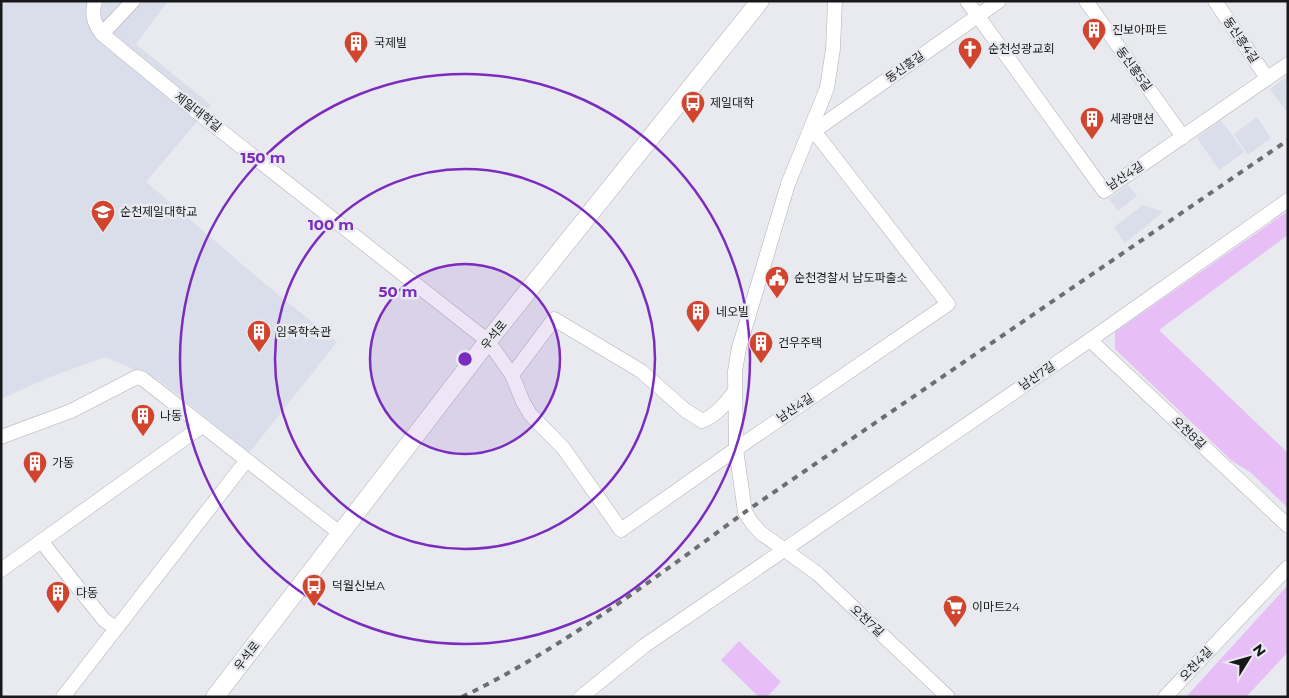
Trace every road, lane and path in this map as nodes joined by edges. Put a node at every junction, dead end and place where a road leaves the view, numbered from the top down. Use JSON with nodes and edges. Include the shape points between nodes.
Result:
{"nodes":[{"id":1,"x":95,"y":1,"type":"edge"},
{"id":2,"x":132,"y":1,"type":"edge"},
{"id":3,"x":760,"y":1,"type":"edge"},
{"id":4,"x":835,"y":1,"type":"edge"},
{"id":5,"x":967,"y":1,"type":"edge"},
{"id":6,"x":999,"y":1,"type":"edge"},
{"id":7,"x":1086,"y":1,"type":"edge"},
{"id":8,"x":1215,"y":1,"type":"edge"},
{"id":9,"x":978,"y":16,"type":"junction"},
{"id":10,"x":102,"y":34,"type":"junction"},
{"id":11,"x":1288,"y":64,"type":"edge"},
{"id":12,"x":1267,"y":78,"type":"junction"},
{"id":13,"x":813,"y":129,"type":"junction"},
{"id":14,"x":1183,"y":137,"type":"junction"},
{"id":15,"x":1288,"y":200,"type":"edge"},
{"id":16,"x":1090,"y":340,"type":"junction"},
{"id":17,"x":488,"y":341,"type":"junction"},
{"id":18,"x":512,"y":375,"type":"junction"},
{"id":19,"x":735,"y":391,"type":"junction"},
{"id":20,"x":202,"y":426,"type":"junction"},
{"id":21,"x":1,"y":437,"type":"edge"},
{"id":22,"x":736,"y":449,"type":"junction"},
{"id":23,"x":246,"y":461,"type":"junction"},
{"id":24,"x":1288,"y":526,"type":"edge"},
{"id":25,"x":341,"y":534,"type":"junction"},
{"id":26,"x":41,"y":541,"type":"junction"},
{"id":27,"x":783,"y":549,"type":"junction"},
{"id":28,"x":1288,"y":567,"type":"edge"},
{"id":29,"x":1,"y":570,"type":"edge"},
{"id":30,"x":116,"y":628,"type":"junction"},
{"id":31,"x":63,"y":697,"type":"edge"},
{"id":32,"x":215,"y":697,"type":"edge"},
{"id":33,"x":582,"y":697,"type":"edge"},
{"id":34,"x":948,"y":697,"type":"edge"},
{"id":35,"x":1165,"y":697,"type":"edge"}],
"edges":[{"from":1,"to":10,"type":"street","name":"제일대학길","via":[[92,16]]},
{"from":2,"to":10,"type":"street"},
{"from":3,"to":17,"type":"main road","name":"우석로"},
{"from":4,"to":13,"type":"street","name":"오천7길","via":[[830,69]]},
{"from":5,"to":9,"type":"street","name":"남산4길"},
{"from":6,"to":9,"type":"street","name":"동신흥길"},
{"from":7,"to":14,"type":"street","name":"동신흥5길"},
{"from":8,"to":12,"type":"street","name":"동신흥4길"},
{"from":9,"to":13,"type":"street","name":"동신흥길"},
{"from":9,"to":14,"type":"street","name":"남산4길","via":[[1104,191]]},
{"from":10,"to":17,"type":"street","name":"제일대학길"},
{"from":11,"to":12,"type":"street","name":"남산4길"},
{"from":12,"to":14,"type":"street","name":"남산4길"},
{"from":13,"to":19,"type":"street","name":"오천7길","via":[[788,184],[746,322],[735,371]]},
{"from":13,"to":22,"type":"street","name":"남산4길","via":[[948,304]]},
{"from":15,"to":16,"type":"street","name":"남산7길"},
{"from":16,"to":24,"type":"street","name":"오천8길"},
{"from":16,"to":27,"type":"street","name":"남산7길"},
{"from":17,"to":18,"type":"street","name":"제일대학길"},
{"from":17,"to":25,"type":"main road","name":"우석로"},
{"from":18,"to":19,"type":"street","via":[[554,319],[641,372],[702,421],[710,418]]},
{"from":18,"to":22,"type":"street","name":"남산4길","via":[[530,414],[564,449],[622,530]]},
{"from":19,"to":22,"type":"street","name":"오천7길"},
{"from":20,"to":21,"type":"street","via":[[137,377],[58,417]]},
{"from":20,"to":23,"type":"street"},
{"from":20,"to":26,"type":"street"},
{"from":22,"to":27,"type":"street","name":"오천7길","via":[[746,512],[761,533]]},
{"from":23,"to":25,"type":"street"},
{"from":23,"to":30,"type":"street"},
{"from":25,"to":32,"type":"main road","name":"우석로"},
{"from":26,"to":29,"type":"street"},
{"from":26,"to":30,"type":"street","via":[[104,620]]},
{"from":27,"to":33,"type":"street","name":"남산7길","via":[[644,646]]},
{"from":27,"to":34,"type":"street","name":"오천7길","via":[[818,574]]},
{"from":28,"to":35,"type":"street","name":"오천4길"},
{"from":30,"to":31,"type":"street"}]}
